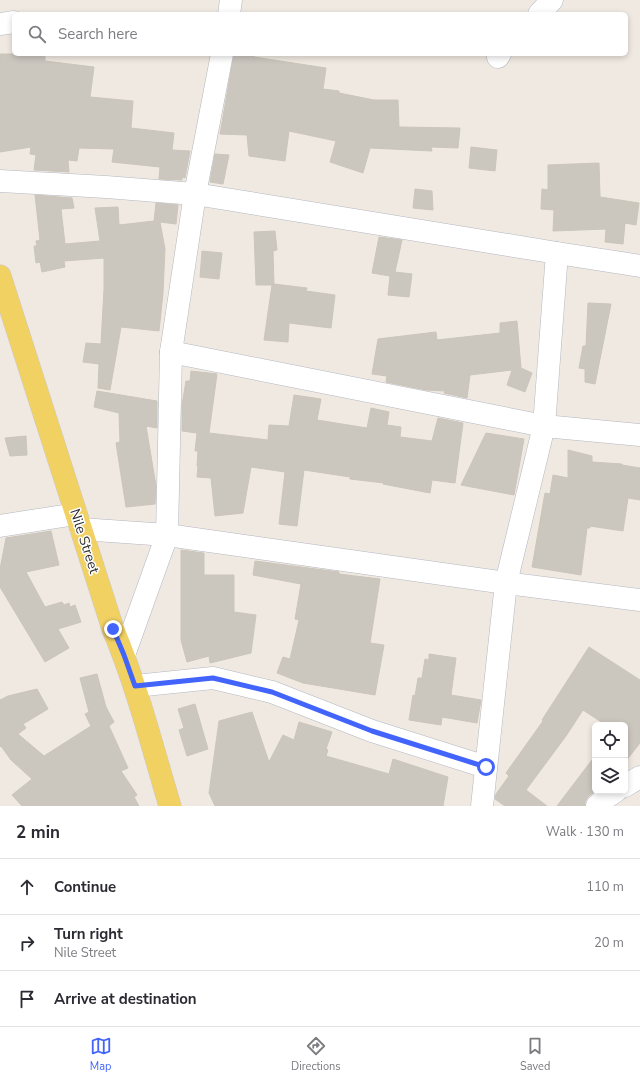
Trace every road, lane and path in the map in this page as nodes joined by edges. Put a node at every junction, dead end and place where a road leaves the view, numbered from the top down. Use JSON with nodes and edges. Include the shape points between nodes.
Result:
{"nodes":[{"id":1,"x":231,"y":0,"type":"edge"},
{"id":2,"x":552,"y":0,"type":"edge"},
{"id":3,"x":230,"y":12,"type":"edge"},
{"id":4,"x":541,"y":12,"type":"edge"},
{"id":5,"x":12,"y":22,"type":"edge"},
{"id":6,"x":0,"y":24,"type":"edge"},
{"id":7,"x":222,"y":56,"type":"edge"},
{"id":8,"x":0,"y":181,"type":"edge"},
{"id":9,"x":195,"y":194,"type":"junction"},
{"id":10,"x":557,"y":253,"type":"junction"},
{"id":11,"x":640,"y":266,"type":"edge"},
{"id":12,"x":0,"y":276,"type":"edge"},
{"id":13,"x":4,"y":304,"type":"edge"},
{"id":14,"x":171,"y":352,"type":"junction"},
{"id":15,"x":544,"y":426,"type":"junction"},
{"id":16,"x":640,"y":435,"type":"edge"},
{"id":17,"x":78,"y":521,"type":"junction"},
{"id":18,"x":0,"y":526,"type":"edge"},
{"id":19,"x":167,"y":535,"type":"junction"},
{"id":20,"x":506,"y":583,"type":"junction"},
{"id":21,"x":640,"y":600,"type":"edge"},
{"id":22,"x":124,"y":655,"type":"junction"},
{"id":23,"x":135,"y":686,"type":"junction"},
{"id":24,"x":486,"y":767,"type":"junction"},
{"id":25,"x":640,"y":777,"type":"edge"},
{"id":26,"x":628,"y":784,"type":"edge"},
{"id":27,"x":612,"y":794,"type":"edge"},
{"id":28,"x":170,"y":806,"type":"edge"},
{"id":29,"x":482,"y":806,"type":"edge"},
{"id":30,"x":597,"y":806,"type":"edge"}],
"edges":[{"from":1,"to":3,"type":"street"},
{"from":2,"to":4,"type":"street"},
{"from":5,"to":6,"type":"street"},
{"from":7,"to":9,"type":"street"},
{"from":8,"to":9,"type":"street"},
{"from":9,"to":10,"type":"street"},
{"from":9,"to":14,"type":"street"},
{"from":10,"to":11,"type":"street"},
{"from":10,"to":15,"type":"street"},
{"from":12,"to":13,"type":"main road","name":"Nile Street"},
{"from":13,"to":17,"type":"main road","name":"Nile Street"},
{"from":14,"to":15,"type":"street"},
{"from":14,"to":19,"type":"street"},
{"from":15,"to":16,"type":"street"},
{"from":15,"to":20,"type":"street"},
{"from":17,"to":18,"type":"street"},
{"from":17,"to":19,"type":"street"},
{"from":17,"to":22,"type":"main road","name":"Nile Street"},
{"from":19,"to":20,"type":"street"},
{"from":19,"to":22,"type":"street"},
{"from":20,"to":21,"type":"street"},
{"from":20,"to":24,"type":"street"},
{"from":22,"to":23,"type":"main road","name":"Nile Street"},
{"from":23,"to":24,"type":"street","via":[[213,678],[272,692],[372,731]]},
{"from":23,"to":28,"type":"main road","name":"Nile Street"},
{"from":24,"to":29,"type":"street"},
{"from":25,"to":26,"type":"street"},
{"from":27,"to":30,"type":"street"}]}
